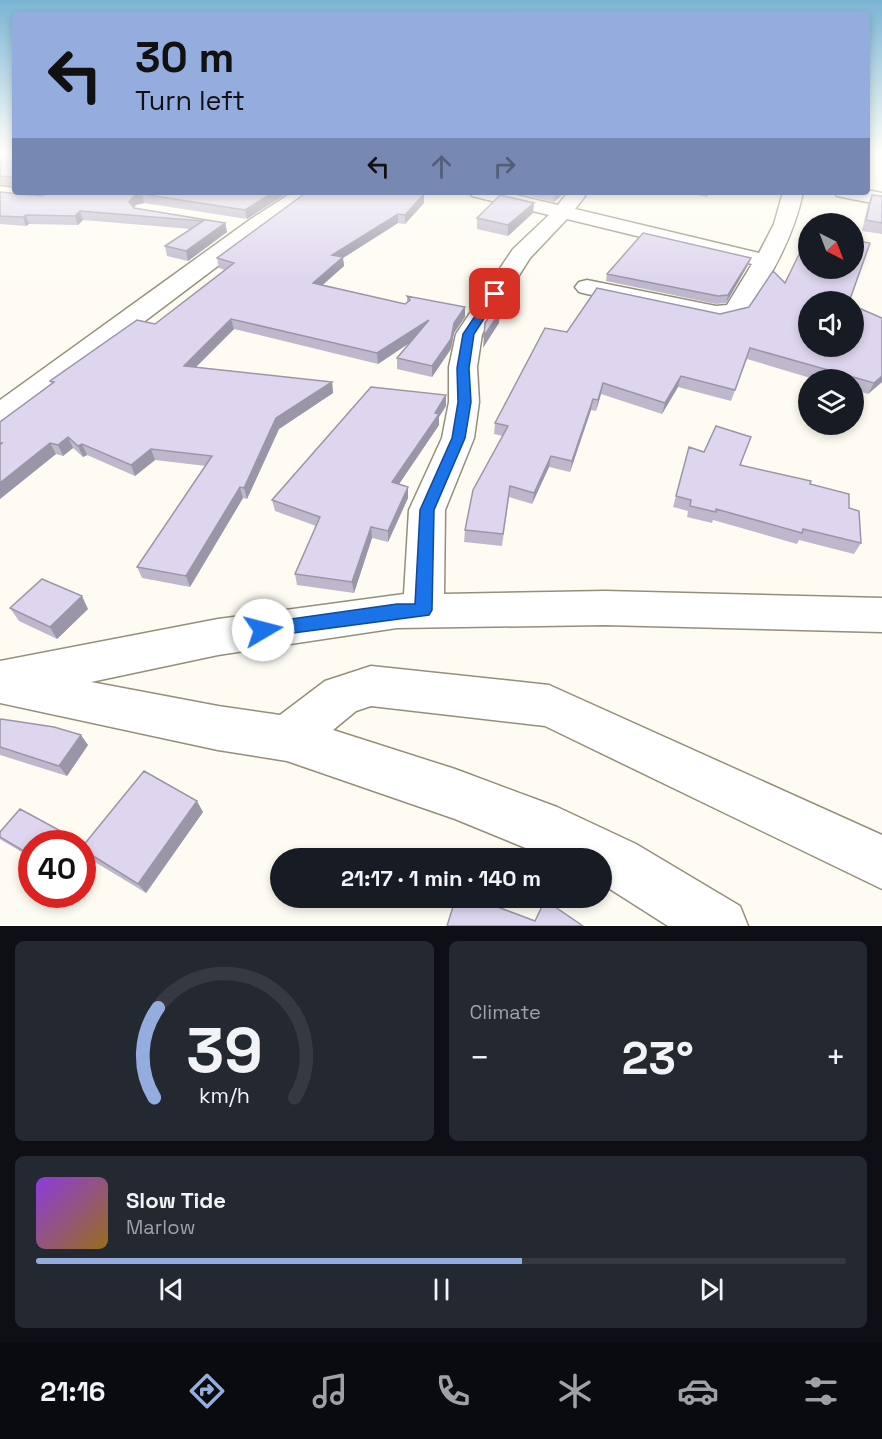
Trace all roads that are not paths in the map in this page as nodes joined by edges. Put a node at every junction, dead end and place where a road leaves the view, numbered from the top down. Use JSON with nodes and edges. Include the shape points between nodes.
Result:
{"nodes":[{"id":1,"x":302,"y":195,"type":"edge"},
{"id":2,"x":502,"y":195,"type":"edge"},
{"id":3,"x":792,"y":195,"type":"edge"},
{"id":4,"x":860,"y":195,"type":"edge"},
{"id":5,"x":882,"y":199,"type":"edge"},
{"id":6,"x":569,"y":204,"type":"junction"},
{"id":7,"x":219,"y":223,"type":"edge"},
{"id":8,"x":252,"y":228,"type":"junction"},
{"id":9,"x":766,"y":261,"type":"junction"},
{"id":10,"x":587,"y":287,"type":"dead end"},
{"id":11,"x":0,"y":415,"type":"edge"},
{"id":12,"x":423,"y":610,"type":"junction"},
{"id":13,"x":882,"y":615,"type":"edge"},
{"id":14,"x":0,"y":682,"type":"edge"},
{"id":15,"x":287,"y":738,"type":"junction"},
{"id":16,"x":882,"y":862,"type":"edge"},
{"id":17,"x":720,"y":926,"type":"edge"}],
"edges":[{"from":1,"to":8,"type":"street"},
{"from":2,"to":6,"type":"street"},
{"from":3,"to":9,"type":"street"},
{"from":4,"to":5,"type":"street"},
{"from":6,"to":9,"type":"street"},
{"from":6,"to":12,"type":"street","via":[[521,254],[468,334],[459,438],[427,510]]},
{"from":7,"to":8,"type":"street"},
{"from":8,"to":11,"type":"street"},
{"from":9,"to":10,"type":"street","via":[[735,311],[716,314]]},
{"from":12,"to":13,"type":"street","via":[[605,608]]},
{"from":12,"to":14,"type":"street","via":[[218,637]]},
{"from":14,"to":15,"type":"street","via":[[218,728]]},
{"from":15,"to":16,"type":"street","via":[[341,696],[371,686],[549,706]]},
{"from":15,"to":17,"type":"street","via":[[539,825],[617,863]]}]}
